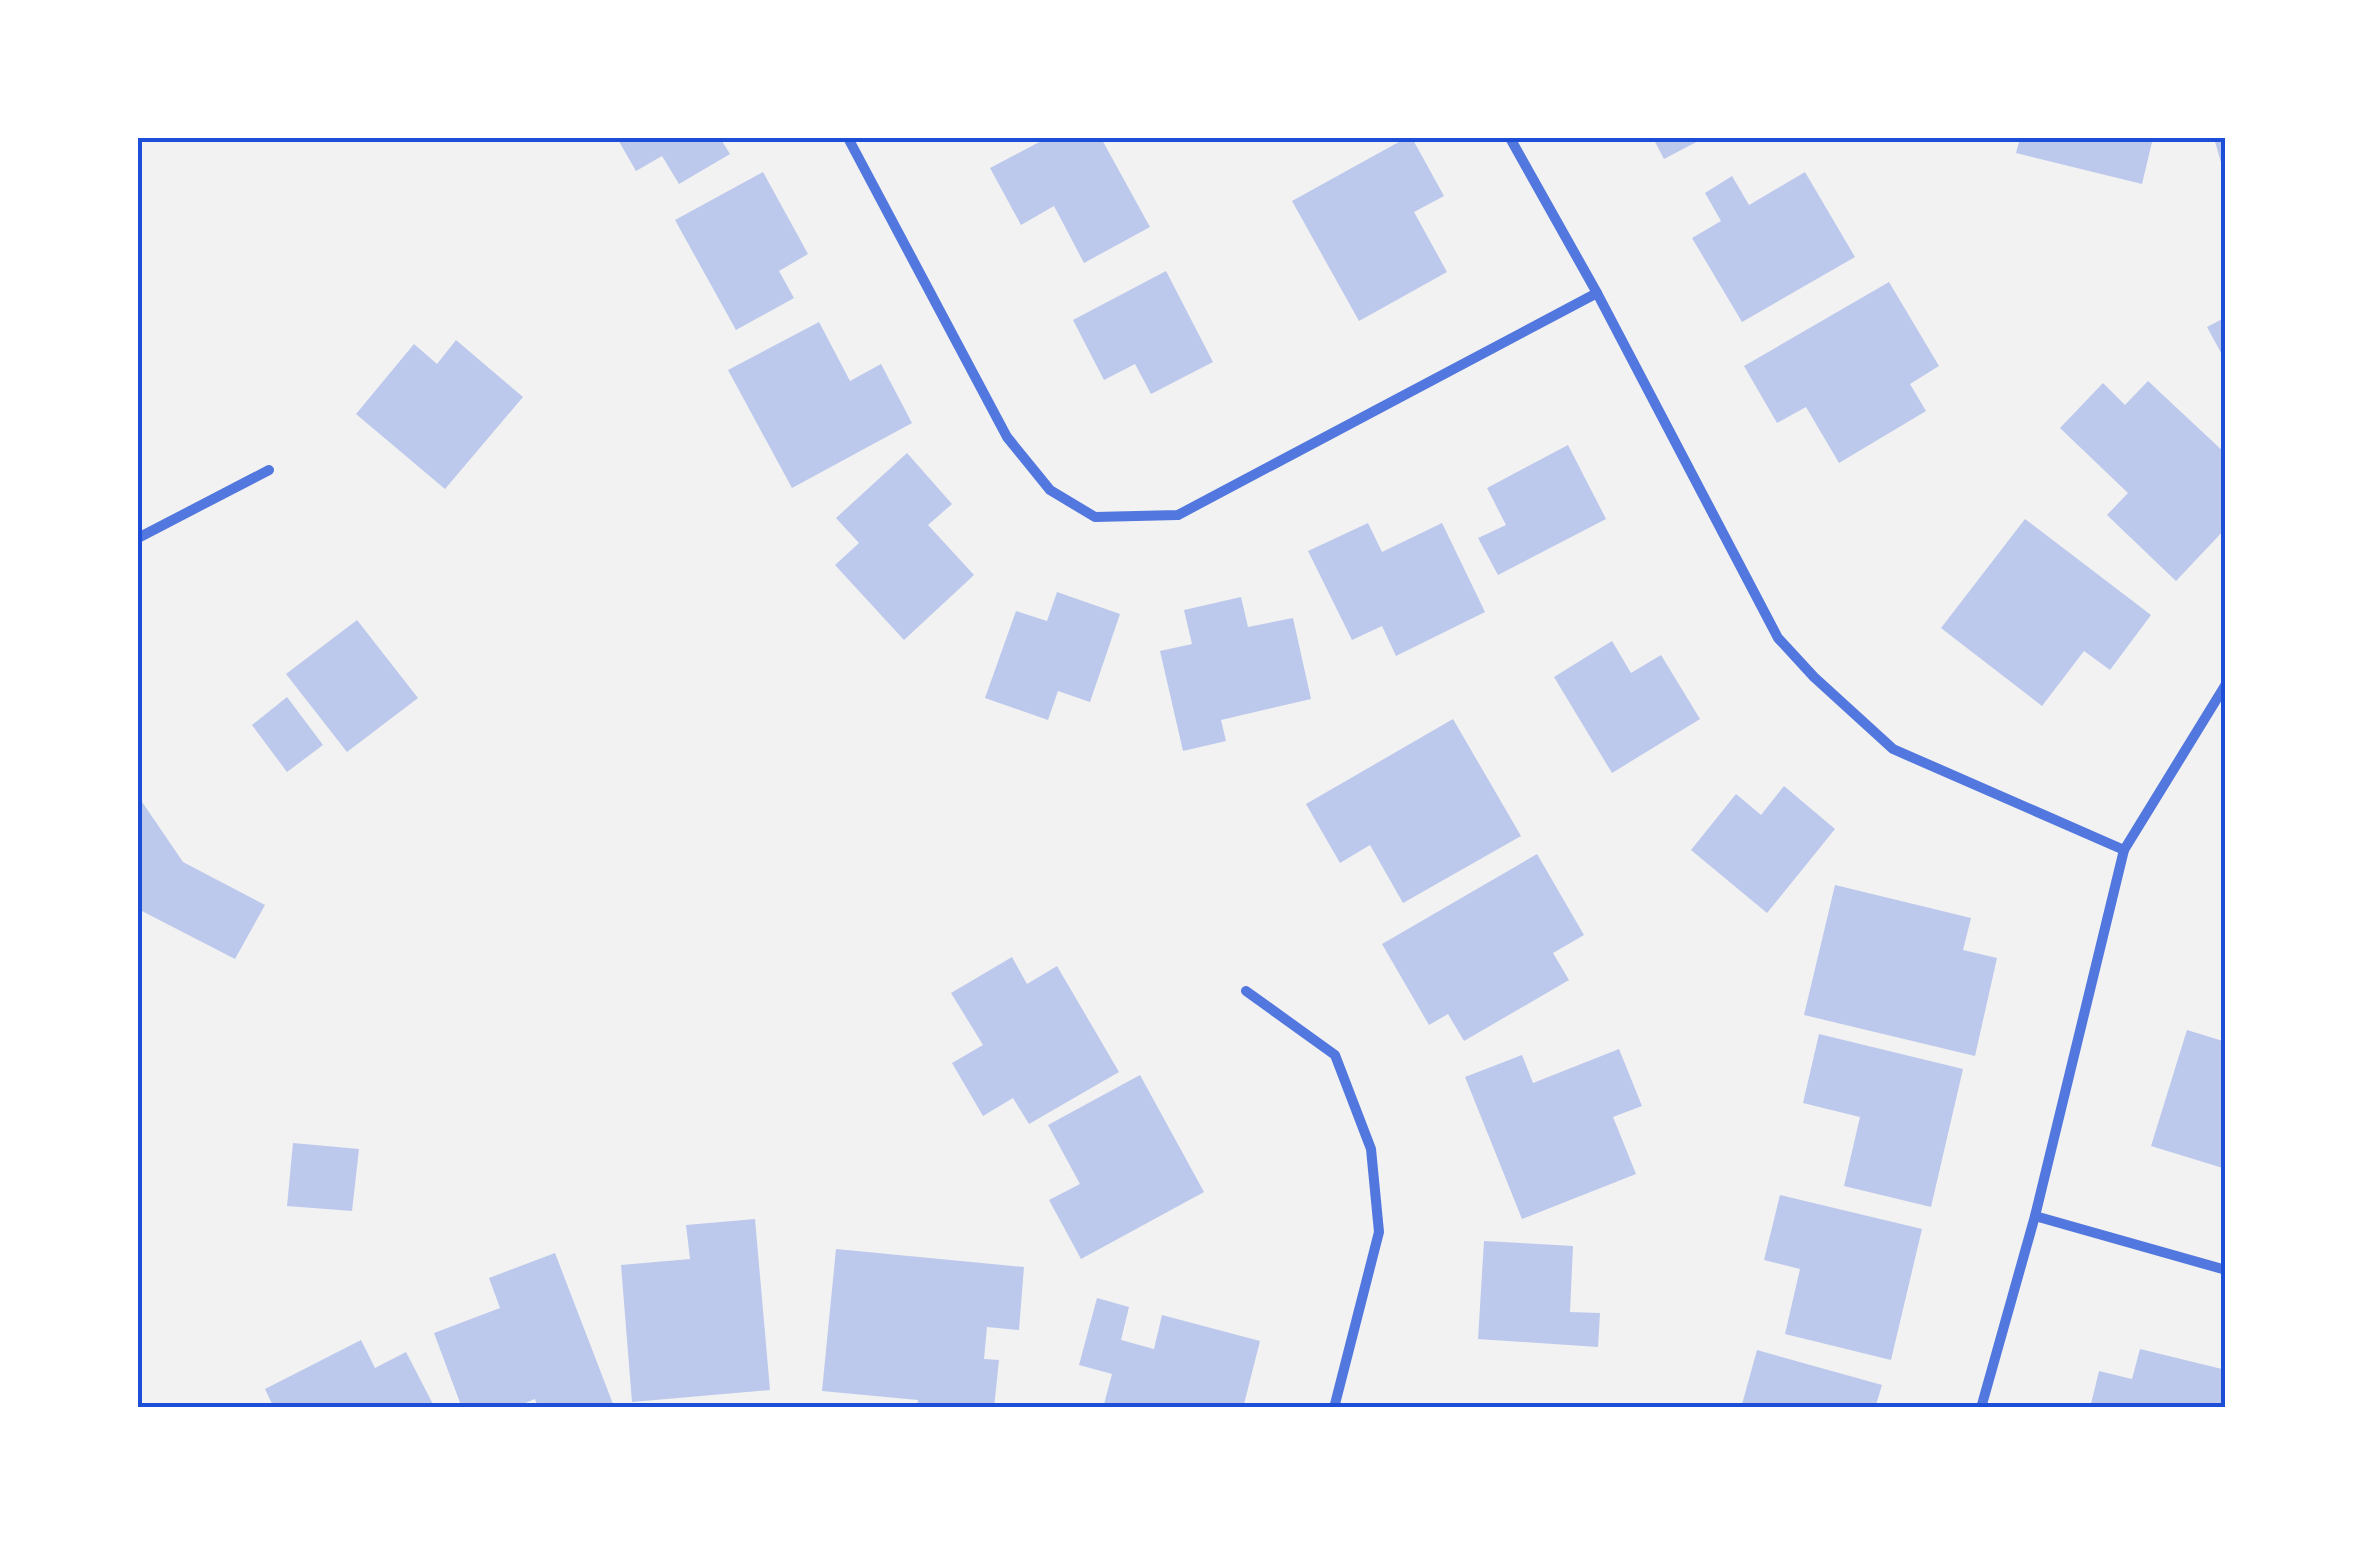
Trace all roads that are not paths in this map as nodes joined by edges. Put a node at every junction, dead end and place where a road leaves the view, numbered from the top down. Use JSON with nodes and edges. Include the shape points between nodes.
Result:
{"nodes":[{"id":1,"x":848,"y":138,"type":"edge"},
{"id":2,"x":1510,"y":138,"type":"edge"},
{"id":3,"x":1596,"y":293,"type":"junction"},
{"id":4,"x":269,"y":470,"type":"dead end"},
{"id":5,"x":138,"y":538,"type":"edge"},
{"id":6,"x":2226,"y":684,"type":"edge"},
{"id":7,"x":2124,"y":850,"type":"junction"},
{"id":8,"x":1246,"y":991,"type":"dead end"},
{"id":9,"x":2035,"y":1216,"type":"junction"},
{"id":10,"x":2226,"y":1270,"type":"edge"},
{"id":11,"x":1334,"y":1408,"type":"edge"},
{"id":12,"x":1981,"y":1408,"type":"edge"}],
"edges":[{"from":1,"to":3,"type":"street","via":[[1007,437],[1050,490],[1095,517],[1178,516]]},
{"from":2,"to":3,"type":"street"},
{"from":3,"to":7,"type":"street","via":[[1778,638],[1814,678],[1892,749]]},
{"from":4,"to":5,"type":"street"},
{"from":6,"to":7,"type":"street"},
{"from":7,"to":9,"type":"street"},
{"from":8,"to":11,"type":"street","via":[[1335,1056],[1371,1149],[1379,1232]]},
{"from":9,"to":10,"type":"street"},
{"from":9,"to":12,"type":"street"}]}
